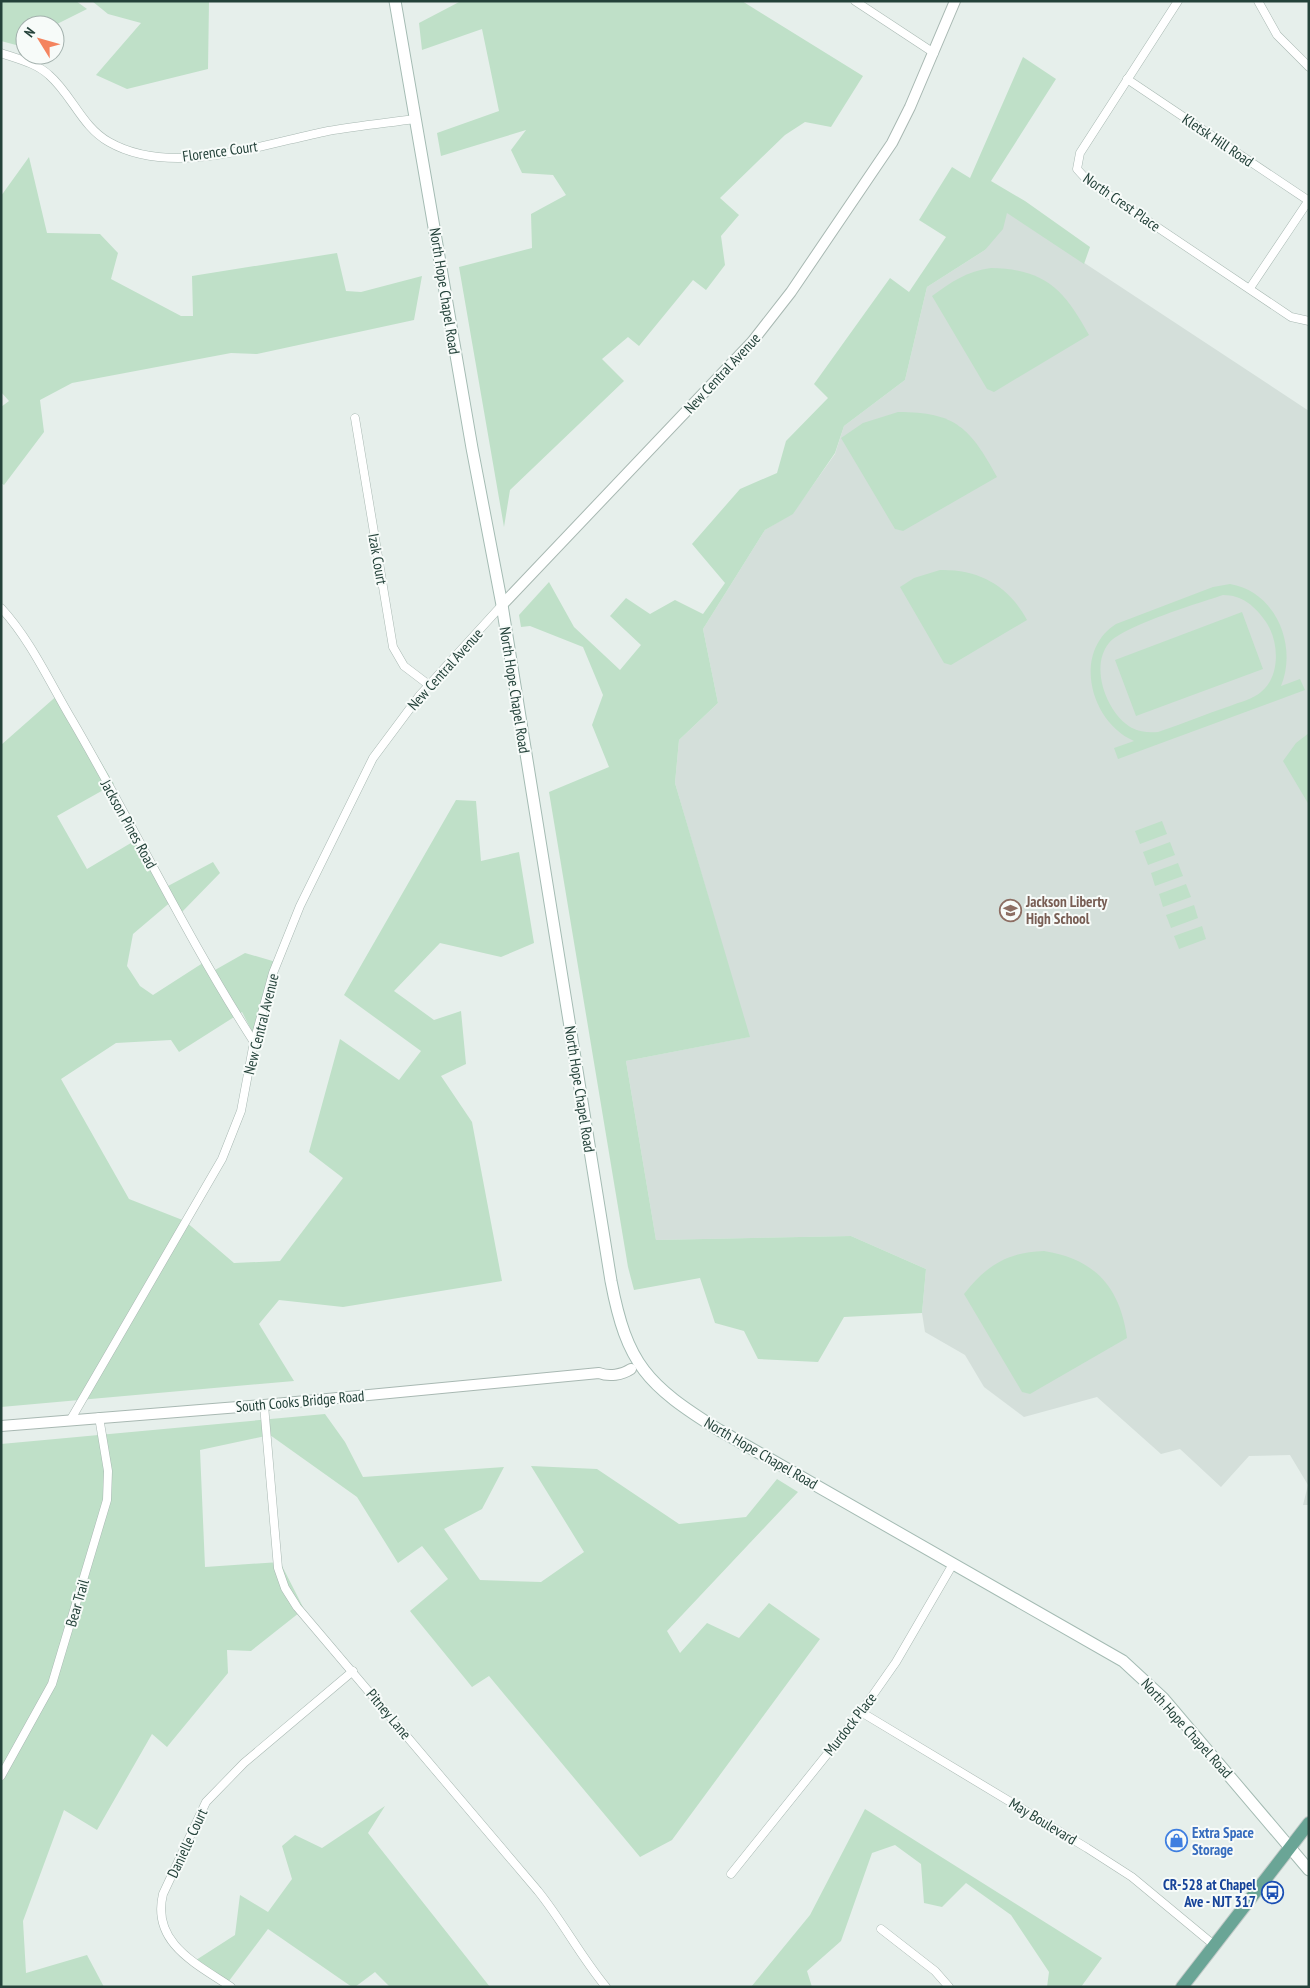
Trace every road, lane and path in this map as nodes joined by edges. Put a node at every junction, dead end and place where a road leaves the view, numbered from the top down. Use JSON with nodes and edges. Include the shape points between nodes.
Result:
{"nodes":[{"id":1,"x":395,"y":1,"type":"edge"},
{"id":2,"x":855,"y":1,"type":"edge"},
{"id":3,"x":955,"y":1,"type":"edge"},
{"id":4,"x":1178,"y":1,"type":"edge"},
{"id":5,"x":1258,"y":1,"type":"edge"},
{"id":6,"x":1,"y":53,"type":"edge"},
{"id":7,"x":934,"y":53,"type":"junction"},
{"id":8,"x":1309,"y":67,"type":"edge"},
{"id":9,"x":1127,"y":80,"type":"junction"},
{"id":10,"x":415,"y":119,"type":"junction"},
{"id":11,"x":1309,"y":200,"type":"edge"},
{"id":12,"x":1250,"y":288,"type":"junction"},
{"id":13,"x":1309,"y":321,"type":"edge"},
{"id":14,"x":355,"y":418,"type":"dead end"},
{"id":15,"x":502,"y":605,"type":"junction"},
{"id":16,"x":1,"y":608,"type":"edge"},
{"id":17,"x":429,"y":685,"type":"junction"},
{"id":18,"x":254,"y":1042,"type":"junction"},
{"id":19,"x":636,"y":1368,"type":"junction"},
{"id":20,"x":264,"y":1405,"type":"junction"},
{"id":21,"x":99,"y":1417,"type":"junction"},
{"id":22,"x":71,"y":1420,"type":"junction"},
{"id":23,"x":1,"y":1426,"type":"edge"},
{"id":24,"x":953,"y":1564,"type":"junction"},
{"id":25,"x":352,"y":1671,"type":"junction"},
{"id":26,"x":861,"y":1712,"type":"junction"},
{"id":27,"x":1,"y":1776,"type":"edge"},
{"id":28,"x":1309,"y":1823,"type":"edge"},
{"id":29,"x":1290,"y":1848,"type":"junction"},
{"id":30,"x":1309,"y":1870,"type":"edge"},
{"id":31,"x":731,"y":1874,"type":"dead end"},
{"id":32,"x":881,"y":1929,"type":"dead end"},
{"id":33,"x":1214,"y":1945,"type":"junction"},
{"id":34,"x":231,"y":1987,"type":"edge"},
{"id":35,"x":606,"y":1987,"type":"edge"},
{"id":36,"x":949,"y":1987,"type":"edge"},
{"id":37,"x":1182,"y":1987,"type":"edge"}],
"edges":[{"from":1,"to":10,"type":"main road","name":"North Hope Chapel Road"},
{"from":2,"to":7,"type":"street"},
{"from":3,"to":7,"type":"street","name":"New Central Avenue"},
{"from":4,"to":9,"type":"street","name":"North Crest Place"},
{"from":5,"to":8,"type":"street","via":[[1277,36]]},
{"from":6,"to":10,"type":"street","name":"Florence Court","via":[[30,62],[50,75],[88,126],[108,142],[159,158],[205,156],[330,131]]},
{"from":7,"to":15,"type":"street","name":"New Central Avenue","via":[[892,143],[791,292],[752,342]]},
{"from":9,"to":11,"type":"street","name":"Kletsk Hill Road"},
{"from":9,"to":12,"type":"street","name":"North Crest Place","via":[[1080,153],[1077,169],[1087,180]]},
{"from":10,"to":15,"type":"main road","name":"North Hope Chapel Road"},
{"from":11,"to":12,"type":"street"},
{"from":12,"to":13,"type":"street","name":"North Crest Place","via":[[1291,317]]},
{"from":14,"to":17,"type":"street","name":"Izak Court","via":[[393,647],[404,666]]},
{"from":15,"to":17,"type":"street","name":"New Central Avenue"},
{"from":15,"to":19,"type":"main road","name":"North Hope Chapel Road","via":[[611,1281]]},
{"from":16,"to":18,"type":"street","name":"Jackson Pines Road","via":[[23,637],[85,742],[176,910]]},
{"from":17,"to":18,"type":"street","name":"New Central Avenue","via":[[373,758],[354,793],[293,922],[273,972]]},
{"from":18,"to":22,"type":"street","name":"New Central Avenue","via":[[241,1111],[222,1159]]},
{"from":19,"to":20,"type":"street","name":"South Cooks Bridge Road","via":[[624,1366],[599,1373]]},
{"from":19,"to":24,"type":"main road","name":"North Hope Chapel Road","via":[[697,1416]]},
{"from":20,"to":21,"type":"street","name":"South Cooks Bridge Road"},
{"from":20,"to":25,"type":"street","name":"Pitney Lane","via":[[281,1578],[297,1606]]},
{"from":21,"to":22,"type":"street","name":"South Cooks Bridge Road"},
{"from":21,"to":27,"type":"street","name":"Bear Trail","via":[[108,1471],[107,1500],[52,1684]]},
{"from":22,"to":23,"type":"street","name":"South Cooks Bridge Road"},
{"from":24,"to":26,"type":"street","name":"Murdock Place","via":[[896,1662]]},
{"from":24,"to":29,"type":"main road","name":"North Hope Chapel Road","via":[[1123,1660],[1168,1704]]},
{"from":25,"to":34,"type":"street","name":"Danielle Court","via":[[244,1763],[206,1802],[163,1894],[163,1925],[173,1946]]},
{"from":25,"to":35,"type":"street","name":"Pitney Lane","via":[[538,1891]]},
{"from":26,"to":31,"type":"street","name":"Murdock Place"},
{"from":26,"to":33,"type":"street","name":"May Boulevard","via":[[1124,1872]]},
{"from":28,"to":29,"type":"main road"},
{"from":29,"to":30,"type":"main road","name":"North Hope Chapel Road"},
{"from":29,"to":33,"type":"main road"},
{"from":32,"to":36,"type":"street","via":[[935,1971]]},
{"from":33,"to":37,"type":"main road"}]}
